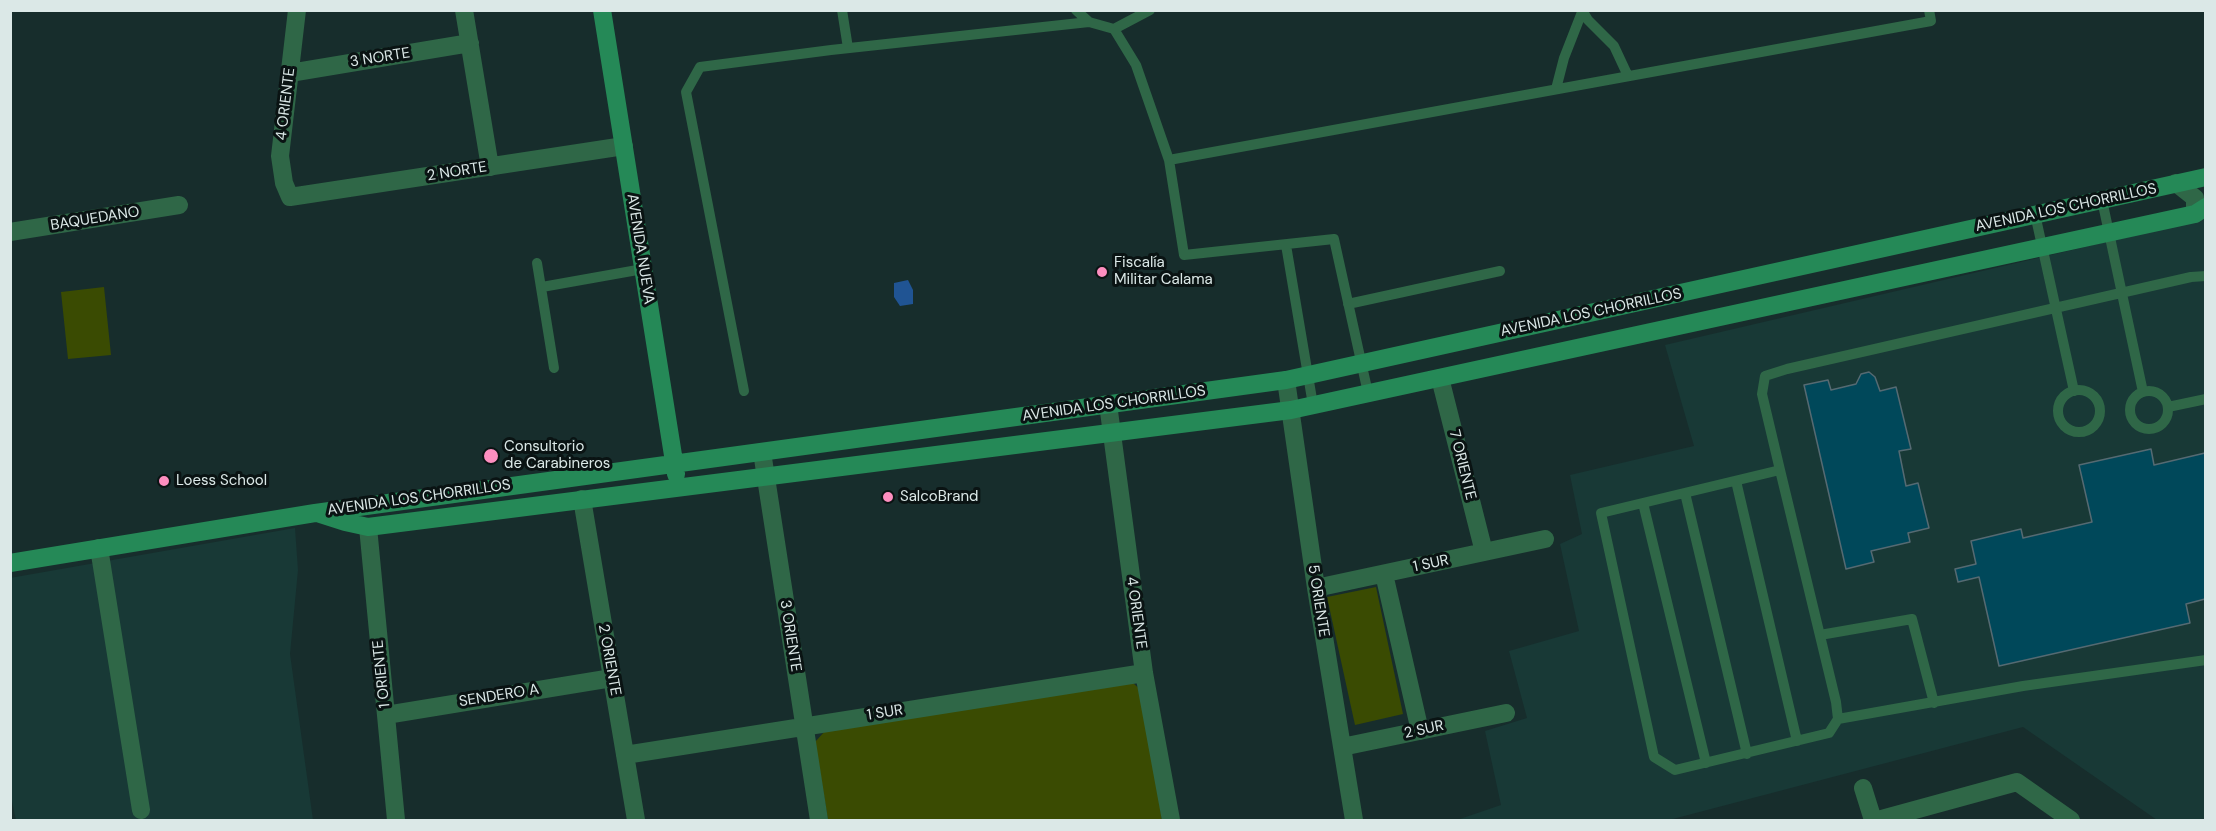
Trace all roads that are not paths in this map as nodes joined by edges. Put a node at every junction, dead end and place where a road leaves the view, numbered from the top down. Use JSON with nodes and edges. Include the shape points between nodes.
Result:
{"nodes":[{"id":1,"x":297,"y":10,"type":"edge"},
{"id":2,"x":465,"y":10,"type":"edge"},
{"id":3,"x":602,"y":10,"type":"edge"},
{"id":4,"x":842,"y":10,"type":"edge"},
{"id":5,"x":1077,"y":10,"type":"edge"},
{"id":6,"x":1150,"y":10,"type":"edge"},
{"id":7,"x":1929,"y":10,"type":"edge"},
{"id":8,"x":1582,"y":11,"type":"edge"},
{"id":9,"x":1089,"y":22,"type":"junction"},
{"id":10,"x":1114,"y":29,"type":"junction"},
{"id":11,"x":470,"y":44,"type":"junction"},
{"id":12,"x":848,"y":48,"type":"junction"},
{"id":13,"x":290,"y":73,"type":"junction"},
{"id":14,"x":1628,"y":76,"type":"junction"},
{"id":15,"x":1556,"y":89,"type":"junction"},
{"id":16,"x":624,"y":146,"type":"junction"},
{"id":17,"x":1169,"y":160,"type":"junction"},
{"id":18,"x":490,"y":167,"type":"junction"},
{"id":19,"x":2205,"y":177,"type":"edge"},
{"id":20,"x":2176,"y":183,"type":"junction"},
{"id":21,"x":290,"y":197,"type":"joint"},
{"id":22,"x":2102,"y":200,"type":"junction"},
{"id":23,"x":179,"y":205,"type":"dead end"},
{"id":24,"x":2200,"y":211,"type":"edge"},
{"id":25,"x":2035,"y":214,"type":"junction"},
{"id":26,"x":10,"y":232,"type":"edge"},
{"id":27,"x":2109,"y":233,"type":"junction"},
{"id":28,"x":1286,"y":245,"type":"junction"},
{"id":29,"x":2041,"y":247,"type":"junction"},
{"id":30,"x":537,"y":263,"type":"dead end"},
{"id":31,"x":643,"y":269,"type":"junction"},
{"id":32,"x":1500,"y":271,"type":"dead end"},
{"id":33,"x":2205,"y":276,"type":"edge"},
{"id":34,"x":542,"y":287,"type":"junction"},
{"id":35,"x":2123,"y":293,"type":"junction"},
{"id":36,"x":1348,"y":304,"type":"junction"},
{"id":37,"x":2055,"y":308,"type":"junction"},
{"id":38,"x":1361,"y":363,"type":"junction"},
{"id":39,"x":554,"y":368,"type":"dead end"},
{"id":40,"x":1308,"y":375,"type":"junction"},
{"id":41,"x":1440,"y":378,"type":"junction"},
{"id":42,"x":1287,"y":380,"type":"junction"},
{"id":43,"x":744,"y":391,"type":"dead end"},
{"id":44,"x":2074,"y":391,"type":"dead end"},
{"id":45,"x":2143,"y":392,"type":"junction"},
{"id":46,"x":1368,"y":393,"type":"junction"},
{"id":47,"x":2205,"y":399,"type":"edge"},
{"id":48,"x":1108,"y":405,"type":"junction"},
{"id":49,"x":1312,"y":405,"type":"junction"},
{"id":50,"x":2168,"y":406,"type":"junction"},
{"id":51,"x":1291,"y":410,"type":"junction"},
{"id":52,"x":913,"y":431,"type":"junction"},
{"id":53,"x":1112,"y":433,"type":"junction"},
{"id":54,"x":762,"y":452,"type":"junction"},
{"id":55,"x":916,"y":457,"type":"junction"},
{"id":56,"x":675,"y":464,"type":"junction"},
{"id":57,"x":1780,"y":470,"type":"junction"},
{"id":58,"x":766,"y":476,"type":"junction"},
{"id":59,"x":1736,"y":481,"type":"junction"},
{"id":60,"x":678,"y":488,"type":"junction"},
{"id":61,"x":1685,"y":493,"type":"junction"},
{"id":62,"x":582,"y":499,"type":"junction"},
{"id":63,"x":1643,"y":503,"type":"junction"},
{"id":64,"x":315,"y":513,"type":"junction"},
{"id":65,"x":368,"y":526,"type":"junction"},
{"id":66,"x":1545,"y":539,"type":"dead end"},
{"id":67,"x":99,"y":548,"type":"junction"},
{"id":68,"x":1484,"y":552,"type":"junction"},
{"id":69,"x":10,"y":563,"type":"edge"},
{"id":70,"x":1384,"y":574,"type":"junction"},
{"id":71,"x":1316,"y":588,"type":"junction"},
{"id":72,"x":1820,"y":635,"type":"junction"},
{"id":73,"x":2205,"y":660,"type":"edge"},
{"id":74,"x":1144,"y":673,"type":"junction"},
{"id":75,"x":612,"y":678,"type":"junction"},
{"id":76,"x":1934,"y":703,"type":"junction"},
{"id":77,"x":1506,"y":713,"type":"dead end"},
{"id":78,"x":386,"y":715,"type":"junction"},
{"id":79,"x":1838,"y":719,"type":"junction"},
{"id":80,"x":804,"y":726,"type":"junction"},
{"id":81,"x":1420,"y":731,"type":"junction"},
{"id":82,"x":1797,"y":741,"type":"junction"},
{"id":83,"x":1342,"y":747,"type":"junction"},
{"id":84,"x":1747,"y":754,"type":"junction"},
{"id":85,"x":626,"y":755,"type":"junction"},
{"id":86,"x":1706,"y":763,"type":"junction"},
{"id":87,"x":1863,"y":788,"type":"dead end"},
{"id":88,"x":141,"y":810,"type":"dead end"},
{"id":89,"x":396,"y":820,"type":"edge"},
{"id":90,"x":636,"y":820,"type":"edge"},
{"id":91,"x":819,"y":820,"type":"edge"},
{"id":92,"x":1171,"y":820,"type":"edge"},
{"id":93,"x":1354,"y":820,"type":"edge"},
{"id":94,"x":1873,"y":820,"type":"edge"},
{"id":95,"x":1878,"y":820,"type":"edge"},
{"id":96,"x":2071,"y":820,"type":"edge"}],
"edges":[{"from":1,"to":13,"type":"street","name":"4 ORIENTE"},
{"from":2,"to":11,"type":"street"},
{"from":3,"to":16,"type":"street","name":"AVENIDA NUEVA"},
{"from":4,"to":12,"type":"lane"},
{"from":5,"to":9,"type":"lane"},
{"from":6,"to":10,"type":"lane"},
{"from":7,"to":14,"type":"lane","via":[[1931,21]]},
{"from":8,"to":14,"type":"lane","via":[[1614,46]]},
{"from":8,"to":15,"type":"lane"},
{"from":9,"to":10,"type":"lane"},
{"from":9,"to":12,"type":"lane"},
{"from":10,"to":17,"type":"lane","via":[[1136,65]]},
{"from":11,"to":13,"type":"street","name":"3 NORTE"},
{"from":11,"to":18,"type":"street"},
{"from":12,"to":43,"type":"lane","via":[[700,67],[686,92]]},
{"from":13,"to":21,"type":"street","name":"4 ORIENTE","via":[[280,156]]},
{"from":14,"to":15,"type":"lane"},
{"from":15,"to":17,"type":"lane"},
{"from":16,"to":18,"type":"street","name":"2 NORTE"},
{"from":16,"to":31,"type":"street","name":"AVENIDA NUEVA"},
{"from":17,"to":28,"type":"lane","via":[[1184,255]]},
{"from":18,"to":21,"type":"street","name":"2 NORTE"},
{"from":19,"to":20,"type":"street","name":"AVENIDA LOS CHORRILLOS"},
{"from":20,"to":22,"type":"street","name":"AVENIDA LOS CHORRILLOS"},
{"from":20,"to":24,"type":"street","via":[[2195,198]]},
{"from":22,"to":25,"type":"street","name":"AVENIDA LOS CHORRILLOS"},
{"from":22,"to":27,"type":"lane"},
{"from":23,"to":26,"type":"street","name":"BAQUEDANO"},
{"from":24,"to":27,"type":"street","name":"AVENIDA LOS CHORRILLOS"},
{"from":25,"to":29,"type":"lane"},
{"from":25,"to":38,"type":"street","name":"AVENIDA LOS CHORRILLOS"},
{"from":27,"to":29,"type":"street","name":"AVENIDA LOS CHORRILLOS"},
{"from":27,"to":35,"type":"lane"},
{"from":28,"to":36,"type":"lane","via":[[1334,239]]},
{"from":28,"to":40,"type":"lane"},
{"from":29,"to":37,"type":"lane"},
{"from":29,"to":41,"type":"street","name":"AVENIDA LOS CHORRILLOS"},
{"from":30,"to":34,"type":"lane"},
{"from":31,"to":34,"type":"lane"},
{"from":31,"to":56,"type":"street","name":"AVENIDA NUEVA"},
{"from":32,"to":36,"type":"lane"},
{"from":33,"to":35,"type":"lane"},
{"from":34,"to":39,"type":"lane"},
{"from":35,"to":37,"type":"lane"},
{"from":35,"to":45,"type":"lane"},
{"from":36,"to":38,"type":"lane"},
{"from":37,"to":44,"type":"lane"},
{"from":37,"to":57,"type":"lane","via":[[1765,376],[1762,394]]},
{"from":38,"to":40,"type":"street","name":"AVENIDA LOS CHORRILLOS"},
{"from":38,"to":46,"type":"lane"},
{"from":40,"to":42,"type":"street","name":"AVENIDA LOS CHORRILLOS"},
{"from":40,"to":49,"type":"lane"},
{"from":41,"to":46,"type":"street","name":"AVENIDA LOS CHORRILLOS"},
{"from":41,"to":68,"type":"street","name":"7 ORIENTE"},
{"from":42,"to":48,"type":"street","name":"AVENIDA LOS CHORRILLOS"},
{"from":42,"to":51,"type":"street","name":"5 ORIENTE"},
{"from":45,"to":50,"type":"lane","via":[[2156,393]]},
{"from":45,"to":50,"type":"lane","via":[[2130,406],[2137,426],[2158,428],[2167,418]]},
{"from":46,"to":49,"type":"street","name":"AVENIDA LOS CHORRILLOS"},
{"from":47,"to":50,"type":"lane"},
{"from":48,"to":52,"type":"street","name":"AVENIDA LOS CHORRILLOS"},
{"from":48,"to":53,"type":"street","name":"4 ORIENTE"},
{"from":49,"to":51,"type":"street","name":"AVENIDA LOS CHORRILLOS"},
{"from":51,"to":53,"type":"street","name":"AVENIDA LOS CHORRILLOS"},
{"from":51,"to":71,"type":"street","name":"5 ORIENTE"},
{"from":52,"to":54,"type":"street","name":"AVENIDA LOS CHORRILLOS"},
{"from":52,"to":55,"type":"street"},
{"from":53,"to":55,"type":"street","name":"AVENIDA LOS CHORRILLOS"},
{"from":53,"to":74,"type":"street","name":"4 ORIENTE"},
{"from":54,"to":56,"type":"street","name":"AVENIDA LOS CHORRILLOS"},
{"from":54,"to":58,"type":"street","name":"3 ORIENTE"},
{"from":55,"to":58,"type":"street","name":"AVENIDA LOS CHORRILLOS"},
{"from":56,"to":60,"type":"street","name":"AVENIDA NUEVA"},
{"from":56,"to":64,"type":"street","name":"AVENIDA LOS CHORRILLOS"},
{"from":57,"to":59,"type":"lane"},
{"from":57,"to":72,"type":"lane"},
{"from":58,"to":60,"type":"street","name":"AVENIDA LOS CHORRILLOS"},
{"from":58,"to":80,"type":"street","name":"3 ORIENTE"},
{"from":59,"to":61,"type":"lane"},
{"from":59,"to":82,"type":"lane"},
{"from":60,"to":62,"type":"street","name":"AVENIDA LOS CHORRILLOS"},
{"from":61,"to":63,"type":"lane"},
{"from":61,"to":84,"type":"lane"},
{"from":62,"to":65,"type":"street","name":"AVENIDA LOS CHORRILLOS"},
{"from":62,"to":75,"type":"street","name":"2 ORIENTE"},
{"from":63,"to":86,"type":"lane"},
{"from":63,"to":86,"type":"lane","via":[[1601,513],[1654,757],[1675,770]]},
{"from":64,"to":65,"type":"street","name":"AVENIDA LOS CHORRILLOS"},
{"from":64,"to":67,"type":"street","name":"AVENIDA LOS CHORRILLOS"},
{"from":65,"to":78,"type":"street","name":"1 ORIENTE"},
{"from":66,"to":68,"type":"street","name":"1 SUR"},
{"from":67,"to":69,"type":"street","name":"AVENIDA LOS CHORRILLOS"},
{"from":67,"to":88,"type":"street"},
{"from":68,"to":70,"type":"street","name":"1 SUR"},
{"from":70,"to":71,"type":"street","name":"1 SUR"},
{"from":70,"to":81,"type":"street"},
{"from":71,"to":83,"type":"street","name":"5 ORIENTE"},
{"from":72,"to":76,"type":"lane","via":[[1912,620]]},
{"from":72,"to":79,"type":"lane"},
{"from":73,"to":76,"type":"lane"},
{"from":74,"to":80,"type":"street","name":"1 SUR"},
{"from":74,"to":92,"type":"street","name":"4 ORIENTE"},
{"from":75,"to":78,"type":"street","name":"SENDERO A"},
{"from":75,"to":85,"type":"street","name":"2 ORIENTE"},
{"from":76,"to":79,"type":"lane"},
{"from":77,"to":81,"type":"street","name":"2 SUR"},
{"from":78,"to":89,"type":"street","name":"1 ORIENTE"},
{"from":79,"to":82,"type":"lane","via":[[1829,733]]},
{"from":80,"to":85,"type":"street","name":"1 SUR"},
{"from":80,"to":91,"type":"street","name":"3 ORIENTE"},
{"from":81,"to":83,"type":"street","name":"2 SUR"},
{"from":82,"to":84,"type":"lane"},
{"from":83,"to":93,"type":"street","name":"5 ORIENTE"},
{"from":84,"to":86,"type":"lane"},
{"from":85,"to":90,"type":"street","name":"2 ORIENTE"},
{"from":87,"to":94,"type":"street"},
{"from":95,"to":96,"type":"street","via":[[2017,782]]}]}
